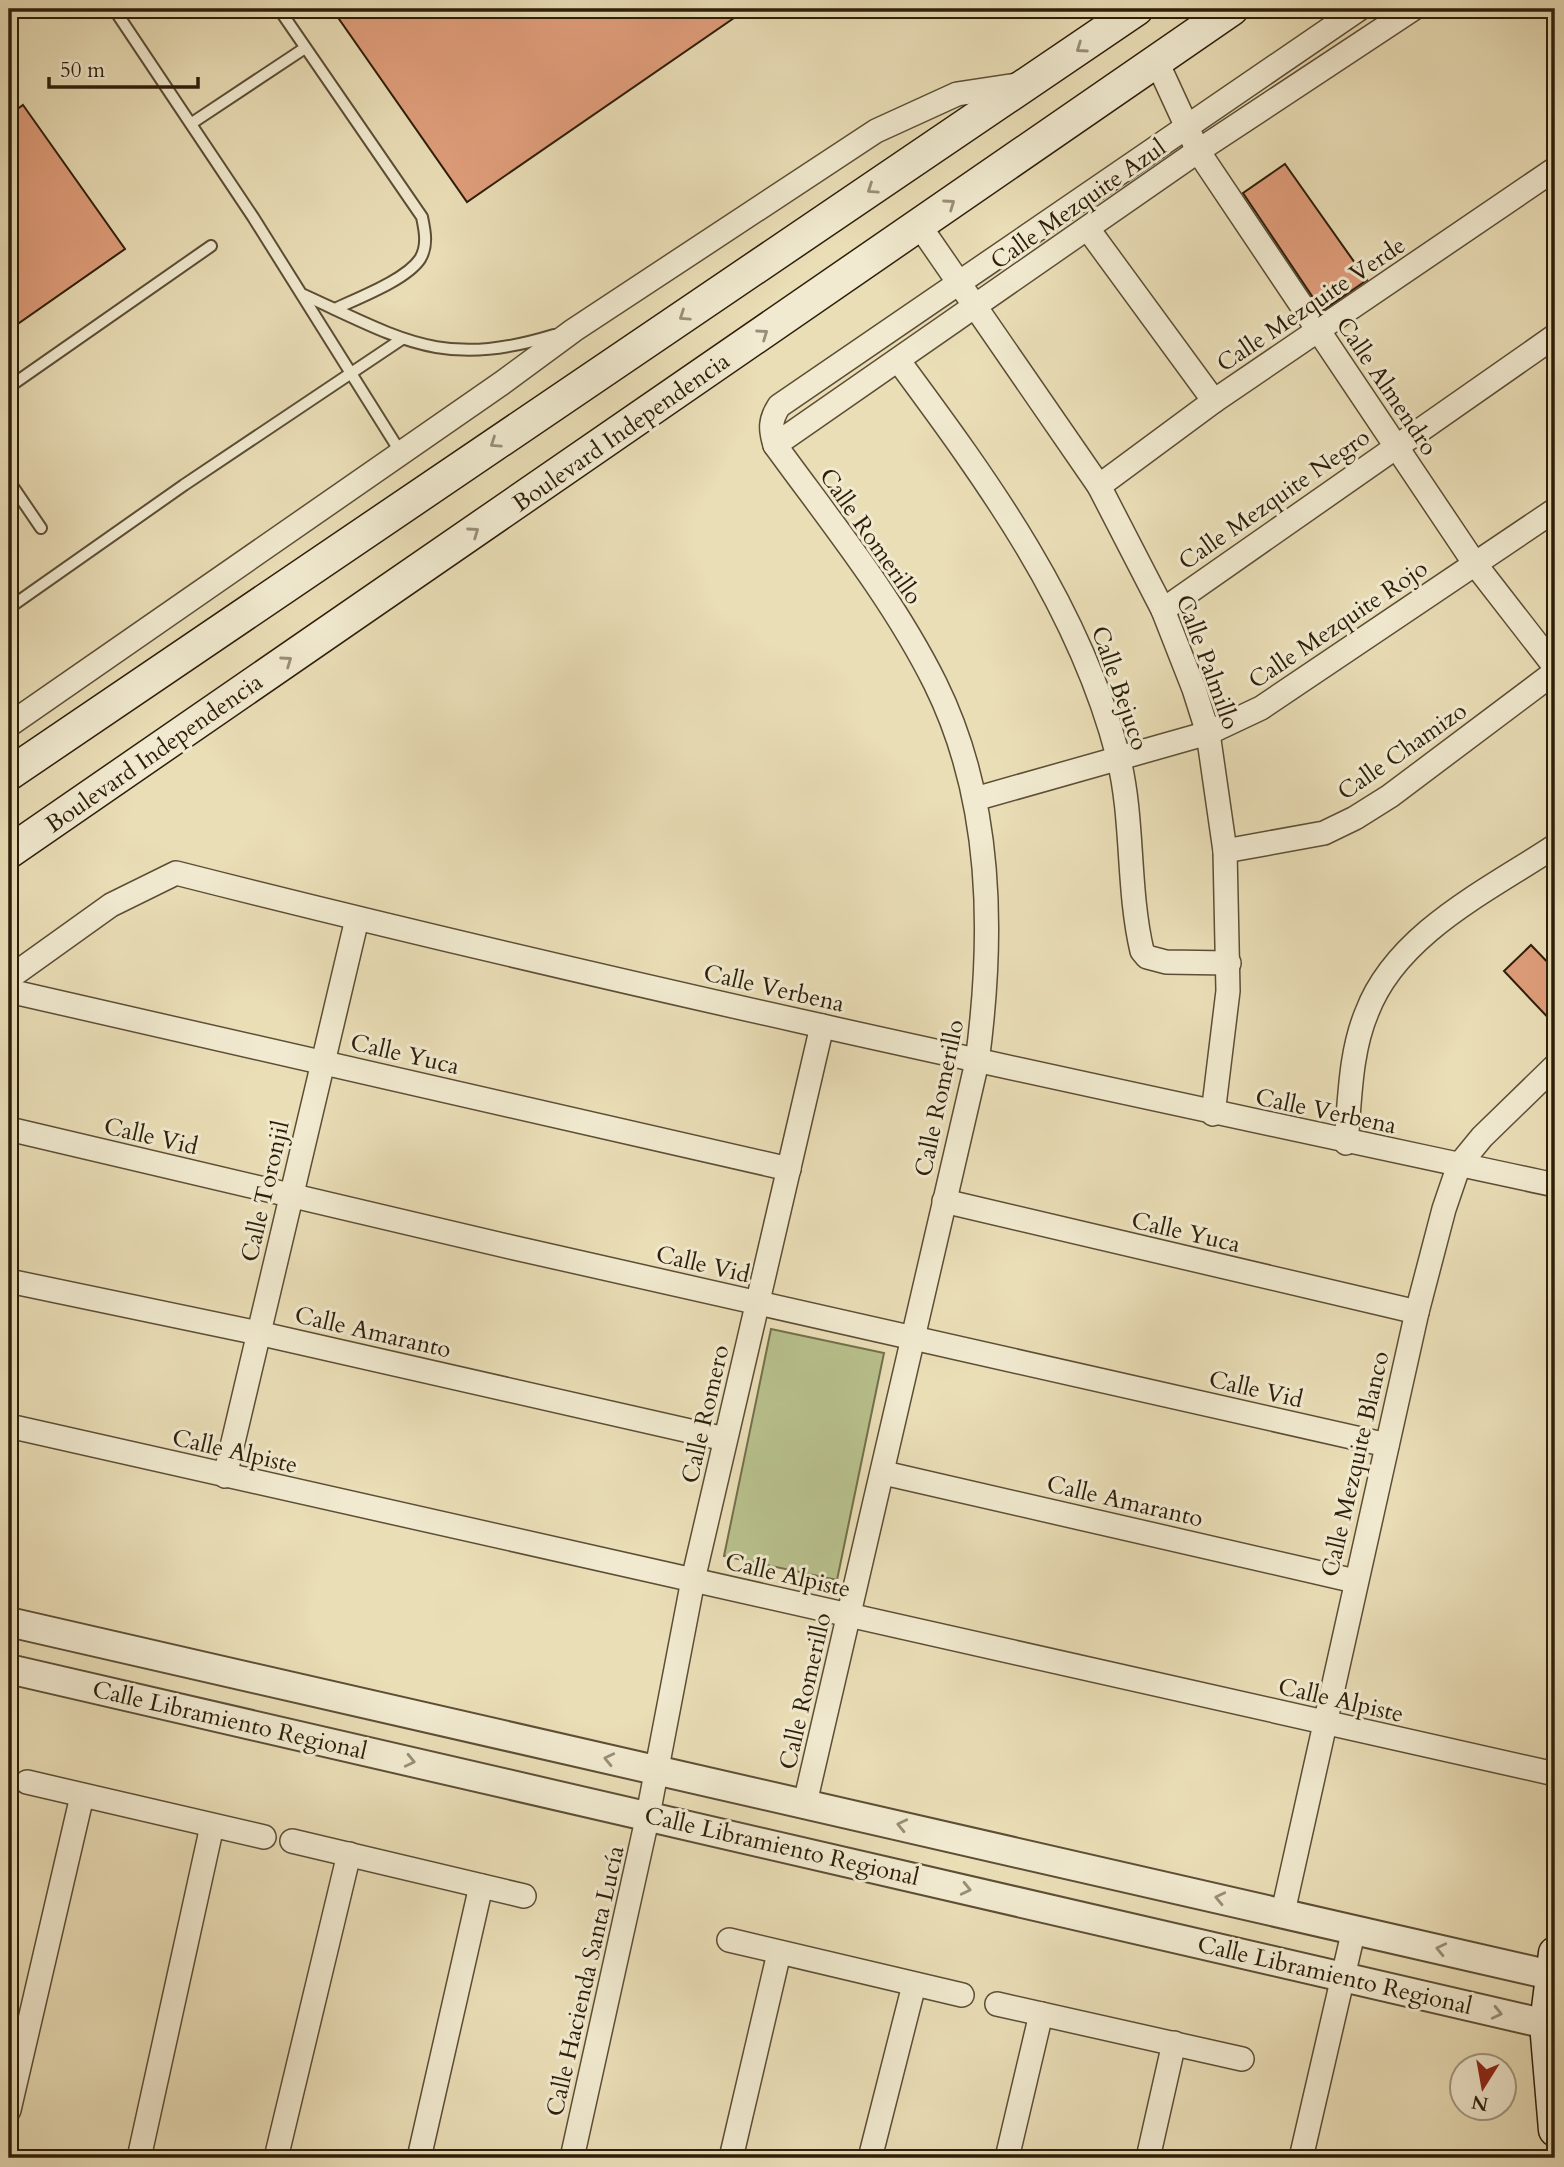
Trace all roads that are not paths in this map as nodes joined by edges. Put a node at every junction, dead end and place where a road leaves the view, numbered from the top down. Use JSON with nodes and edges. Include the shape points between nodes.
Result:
{"nodes":[{"id":1,"x":115,"y":9,"type":"edge"},
{"id":2,"x":279,"y":9,"type":"edge"},
{"id":3,"x":1137,"y":9,"type":"edge"},
{"id":4,"x":1232,"y":9,"type":"edge"},
{"id":5,"x":1359,"y":9,"type":"edge"},
{"id":6,"x":1413,"y":9,"type":"edge"},
{"id":7,"x":305,"y":48,"type":"junction"},
{"id":8,"x":1156,"y":60,"type":"junction"},
{"id":9,"x":1029,"y":83,"type":"junction"},
{"id":10,"x":192,"y":123,"type":"junction"},
{"id":11,"x":1186,"y":125,"type":"junction"},
{"id":12,"x":1198,"y":151,"type":"junction"},
{"id":13,"x":1555,"y":169,"type":"edge"},
{"id":14,"x":919,"y":225,"type":"junction"},
{"id":15,"x":1088,"y":229,"type":"junction"},
{"id":16,"x":211,"y":246,"type":"dead end"},
{"id":17,"x":958,"y":284,"type":"junction"},
{"id":18,"x":304,"y":295,"type":"junction"},
{"id":19,"x":335,"y":309,"type":"junction"},
{"id":20,"x":974,"y":309,"type":"junction"},
{"id":21,"x":574,"y":330,"type":"junction"},
{"id":22,"x":1318,"y":332,"type":"junction"},
{"id":23,"x":1555,"y":336,"type":"edge"},
{"id":24,"x":402,"y":338,"type":"junction"},
{"id":25,"x":898,"y":360,"type":"junction"},
{"id":26,"x":352,"y":371,"type":"junction"},
{"id":27,"x":9,"y":387,"type":"edge"},
{"id":28,"x":1214,"y":401,"type":"junction"},
{"id":29,"x":775,"y":445,"type":"junction"},
{"id":30,"x":1396,"y":445,"type":"junction"},
{"id":31,"x":401,"y":453,"type":"junction"},
{"id":32,"x":9,"y":481,"type":"edge"},
{"id":33,"x":1099,"y":486,"type":"junction"},
{"id":34,"x":1555,"y":510,"type":"edge"},
{"id":35,"x":41,"y":528,"type":"dead end"},
{"id":36,"x":1475,"y":565,"type":"junction"},
{"id":37,"x":9,"y":608,"type":"edge"},
{"id":38,"x":1163,"y":610,"type":"junction"},
{"id":39,"x":1555,"y":670,"type":"edge"},
{"id":40,"x":9,"y":725,"type":"edge"},
{"id":41,"x":1208,"y":733,"type":"junction"},
{"id":42,"x":1119,"y":759,"type":"junction"},
{"id":43,"x":9,"y":774,"type":"edge"},
{"id":44,"x":975,"y":799,"type":"junction"},
{"id":45,"x":1555,"y":846,"type":"edge"},
{"id":46,"x":1225,"y":851,"type":"junction"},
{"id":47,"x":9,"y":852,"type":"edge"},
{"id":48,"x":357,"y":919,"type":"junction"},
{"id":49,"x":1229,"y":963,"type":"junction"},
{"id":50,"x":9,"y":978,"type":"edge"},
{"id":51,"x":9,"y":991,"type":"edge"},
{"id":52,"x":822,"y":1026,"type":"junction"},
{"id":53,"x":323,"y":1062,"type":"junction"},
{"id":54,"x":978,"y":1062,"type":"junction"},
{"id":55,"x":1555,"y":1066,"type":"edge"},
{"id":56,"x":1213,"y":1114,"type":"junction"},
{"id":57,"x":9,"y":1129,"type":"edge"},
{"id":58,"x":1346,"y":1143,"type":"junction"},
{"id":59,"x":1459,"y":1165,"type":"junction"},
{"id":60,"x":789,"y":1169,"type":"junction"},
{"id":61,"x":1555,"y":1185,"type":"edge"},
{"id":62,"x":291,"y":1196,"type":"junction"},
{"id":63,"x":944,"y":1201,"type":"junction"},
{"id":64,"x":9,"y":1281,"type":"edge"},
{"id":65,"x":758,"y":1303,"type":"junction"},
{"id":66,"x":1417,"y":1312,"type":"junction"},
{"id":67,"x":258,"y":1333,"type":"junction"},
{"id":68,"x":915,"y":1339,"type":"junction"},
{"id":69,"x":9,"y":1426,"type":"edge"},
{"id":70,"x":725,"y":1439,"type":"junction"},
{"id":71,"x":1387,"y":1445,"type":"junction"},
{"id":72,"x":884,"y":1473,"type":"junction"},
{"id":73,"x":225,"y":1476,"type":"junction"},
{"id":74,"x":693,"y":1580,"type":"junction"},
{"id":75,"x":1355,"y":1581,"type":"junction"},
{"id":76,"x":850,"y":1616,"type":"junction"},
{"id":77,"x":9,"y":1622,"type":"edge"},
{"id":78,"x":9,"y":1669,"type":"edge"},
{"id":79,"x":1323,"y":1723,"type":"junction"},
{"id":80,"x":657,"y":1770,"type":"junction"},
{"id":81,"x":1555,"y":1774,"type":"edge"},
{"id":82,"x":27,"y":1782,"type":"dead end"},
{"id":83,"x":82,"y":1796,"type":"junction"},
{"id":84,"x":805,"y":1803,"type":"junction"},
{"id":85,"x":648,"y":1815,"type":"junction"},
{"id":86,"x":212,"y":1826,"type":"junction"},
{"id":87,"x":264,"y":1837,"type":"dead end"},
{"id":88,"x":292,"y":1841,"type":"dead end"},
{"id":89,"x":349,"y":1854,"type":"junction"},
{"id":90,"x":481,"y":1886,"type":"junction"},
{"id":91,"x":524,"y":1896,"type":"dead end"},
{"id":92,"x":1283,"y":1912,"type":"junction"},
{"id":93,"x":1354,"y":1929,"type":"junction"},
{"id":94,"x":729,"y":1940,"type":"dead end"},
{"id":95,"x":779,"y":1953,"type":"junction"},
{"id":96,"x":1554,"y":1968,"type":"edge"},
{"id":97,"x":1344,"y":1977,"type":"junction"},
{"id":98,"x":914,"y":1984,"type":"junction"},
{"id":99,"x":962,"y":1995,"type":"dead end"},
{"id":100,"x":997,"y":2004,"type":"dead end"},
{"id":101,"x":1041,"y":2014,"type":"junction"},
{"id":102,"x":1551,"y":2025,"type":"edge"},
{"id":103,"x":1174,"y":2043,"type":"junction"},
{"id":104,"x":1242,"y":2059,"type":"dead end"},
{"id":105,"x":9,"y":2110,"type":"edge"},
{"id":106,"x":1555,"y":2130,"type":"edge"},
{"id":107,"x":139,"y":2158,"type":"edge"},
{"id":108,"x":276,"y":2158,"type":"edge"},
{"id":109,"x":419,"y":2158,"type":"edge"},
{"id":110,"x":572,"y":2158,"type":"edge"},
{"id":111,"x":731,"y":2158,"type":"edge"},
{"id":112,"x":870,"y":2158,"type":"edge"},
{"id":113,"x":1007,"y":2158,"type":"edge"},
{"id":114,"x":1148,"y":2158,"type":"edge"},
{"id":115,"x":1301,"y":2158,"type":"edge"}],
"edges":[{"from":1,"to":10,"type":"lane"},
{"from":2,"to":7,"type":"lane"},
{"from":3,"to":9,"type":"main road","one_way":true},
{"from":4,"to":8,"type":"main road","name":"Boulevard Independencia"},
{"from":5,"to":11,"type":"street"},
{"from":6,"to":12,"type":"street","name":"Calle Mezquite Azul"},
{"from":7,"to":10,"type":"lane"},
{"from":7,"to":19,"type":"lane","via":[[422,217],[426,233],[421,258],[410,270]]},
{"from":8,"to":11,"type":"street","name":"Calle Almendro"},
{"from":14,"to":8,"type":"main road","name":"Boulevard Independencia","one_way":true},
{"from":9,"to":21,"type":"street","via":[[957,94],[876,131]]},
{"from":9,"to":43,"type":"main road","one_way":true},
{"from":10,"to":18,"type":"lane"},
{"from":11,"to":12,"type":"street","name":"Calle Almendro"},
{"from":11,"to":17,"type":"street"},
{"from":12,"to":15,"type":"street","name":"Calle Mezquite Azul"},
{"from":12,"to":22,"type":"street","name":"Calle Almendro"},
{"from":13,"to":22,"type":"street","name":"Calle Mezquite Verde"},
{"from":14,"to":17,"type":"street","name":"Calle Palmillo"},
{"from":47,"to":14,"type":"main road","name":"Boulevard Independencia","one_way":true},
{"from":15,"to":20,"type":"street","name":"Calle Mezquite Azul"},
{"from":15,"to":28,"type":"street"},
{"from":16,"to":27,"type":"lane"},
{"from":17,"to":20,"type":"street","name":"Calle Palmillo"},
{"from":17,"to":29,"type":"street","via":[[779,406],[771,424]]},
{"from":18,"to":19,"type":"lane"},
{"from":18,"to":26,"type":"lane"},
{"from":19,"to":24,"type":"lane"},
{"from":20,"to":25,"type":"street","name":"Calle Mezquite Azul"},
{"from":20,"to":33,"type":"street","name":"Calle Palmillo"},
{"from":21,"to":24,"type":"lane","via":[[483,351],[435,349]]},
{"from":21,"to":31,"type":"street"},
{"from":22,"to":28,"type":"street","name":"Calle Mezquite Verde"},
{"from":22,"to":30,"type":"street","name":"Calle Almendro"},
{"from":23,"to":30,"type":"street","name":"Calle Mezquite Negro"},
{"from":24,"to":26,"type":"lane"},
{"from":25,"to":29,"type":"street","name":"Calle Mezquite Azul"},
{"from":25,"to":42,"type":"street","name":"Calle Bejuco","via":[[1038,561],[1090,665]]},
{"from":26,"to":31,"type":"lane"},
{"from":26,"to":37,"type":"lane"},
{"from":28,"to":33,"type":"street","name":"Calle Mezquite Verde"},
{"from":29,"to":44,"type":"street","name":"Calle Romerillo","via":[[901,623],[935,683]]},
{"from":30,"to":36,"type":"street","name":"Calle Almendro"},
{"from":30,"to":38,"type":"street","name":"Calle Mezquite Negro"},
{"from":31,"to":40,"type":"street"},
{"from":32,"to":35,"type":"lane"},
{"from":33,"to":38,"type":"street","name":"Calle Palmillo"},
{"from":34,"to":36,"type":"street","name":"Calle Mezquite Rojo"},
{"from":36,"to":39,"type":"street","name":"Calle Almendro"},
{"from":36,"to":41,"type":"street","name":"Calle Mezquite Rojo","via":[[1281,696]]},
{"from":38,"to":41,"type":"street","name":"Calle Palmillo"},
{"from":39,"to":46,"type":"street","name":"Calle Chamizo","via":[[1355,818],[1324,833]]},
{"from":41,"to":42,"type":"street","name":"Calle Mezquite Rojo"},
{"from":41,"to":46,"type":"street","name":"Calle Palmillo"},
{"from":42,"to":44,"type":"street","name":"Calle Mezquite Rojo"},
{"from":42,"to":49,"type":"street","name":"Calle Bejuco","via":[[1142,951],[1166,962]]},
{"from":44,"to":54,"type":"street","name":"Calle Romerillo","via":[[987,884],[985,1003]]},
{"from":45,"to":58,"type":"street","via":[[1439,925],[1382,979],[1366,1013],[1355,1055]]},
{"from":46,"to":49,"type":"street","name":"Calle Palmillo"},
{"from":48,"to":50,"type":"street","name":"Calle Verbena","via":[[176,873],[111,905]]},
{"from":48,"to":52,"type":"street","name":"Calle Verbena"},
{"from":48,"to":53,"type":"street","name":"Calle Toronjil"},
{"from":49,"to":56,"type":"street","name":"Calle Palmillo"},
{"from":51,"to":53,"type":"street","name":"Calle Yuca"},
{"from":52,"to":54,"type":"street","name":"Calle Verbena"},
{"from":52,"to":60,"type":"street","name":"Calle Romero"},
{"from":53,"to":60,"type":"street","name":"Calle Yuca"},
{"from":53,"to":62,"type":"street","name":"Calle Toronjil"},
{"from":54,"to":56,"type":"street","name":"Calle Verbena"},
{"from":54,"to":63,"type":"street","name":"Calle Romerillo"},
{"from":55,"to":59,"type":"street","name":"Calle Mezquite Blanco"},
{"from":56,"to":58,"type":"street","name":"Calle Verbena"},
{"from":57,"to":62,"type":"street","name":"Calle Vid"},
{"from":58,"to":59,"type":"street","name":"Calle Verbena"},
{"from":59,"to":61,"type":"street","name":"Calle Verbena"},
{"from":59,"to":66,"type":"street","name":"Calle Mezquite Blanco"},
{"from":60,"to":65,"type":"street","name":"Calle Romero"},
{"from":62,"to":65,"type":"street","name":"Calle Vid"},
{"from":62,"to":67,"type":"street","name":"Calle Toronjil"},
{"from":63,"to":66,"type":"street","name":"Calle Yuca"},
{"from":63,"to":68,"type":"street","name":"Calle Romerillo"},
{"from":64,"to":67,"type":"street","name":"Calle Amaranto"},
{"from":65,"to":68,"type":"street","name":"Calle Vid"},
{"from":65,"to":70,"type":"street","name":"Calle Romero"},
{"from":66,"to":71,"type":"street","name":"Calle Mezquite Blanco"},
{"from":67,"to":70,"type":"street","name":"Calle Amaranto"},
{"from":67,"to":73,"type":"street","name":"Calle Toronjil"},
{"from":68,"to":71,"type":"street","name":"Calle Vid"},
{"from":68,"to":72,"type":"street","name":"Calle Romerillo"},
{"from":69,"to":73,"type":"street","name":"Calle Alpiste"},
{"from":70,"to":74,"type":"street","name":"Calle Romero"},
{"from":71,"to":75,"type":"street","name":"Calle Mezquite Blanco"},
{"from":72,"to":75,"type":"street","name":"Calle Amaranto"},
{"from":72,"to":76,"type":"street","name":"Calle Romerillo"},
{"from":73,"to":74,"type":"street","name":"Calle Alpiste"},
{"from":74,"to":76,"type":"street","name":"Calle Alpiste"},
{"from":74,"to":80,"type":"street","name":"Calle Romero"},
{"from":75,"to":79,"type":"street","name":"Calle Mezquite Blanco"},
{"from":76,"to":79,"type":"street","name":"Calle Alpiste"},
{"from":76,"to":84,"type":"street","name":"Calle Romerillo"},
{"from":80,"to":77,"type":"street","name":"Calle Libramiento Regional","one_way":true},
{"from":78,"to":85,"type":"street","name":"Calle Libramiento Regional","one_way":true},
{"from":79,"to":81,"type":"street","name":"Calle Alpiste"},
{"from":79,"to":92,"type":"street","name":"Calle Mezquite Blanco"},
{"from":80,"to":84,"type":"street","name":"Calle Libramiento Regional"},
{"from":80,"to":85,"type":"street","name":"Calle Romero"},
{"from":82,"to":83,"type":"street"},
{"from":83,"to":86,"type":"street"},
{"from":83,"to":105,"type":"street"},
{"from":92,"to":84,"type":"street","name":"Calle Libramiento Regional","one_way":true},
{"from":85,"to":97,"type":"street","name":"Calle Libramiento Regional","one_way":true},
{"from":85,"to":110,"type":"street","name":"Calle Hacienda Santa Lucía"},
{"from":86,"to":87,"type":"street"},
{"from":86,"to":107,"type":"street"},
{"from":88,"to":89,"type":"street"},
{"from":89,"to":90,"type":"street"},
{"from":89,"to":108,"type":"street"},
{"from":90,"to":91,"type":"street"},
{"from":90,"to":109,"type":"street"},
{"from":92,"to":93,"type":"street","name":"Calle Libramiento Regional"},
{"from":96,"to":93,"type":"street","name":"Calle Libramiento Regional","one_way":true},
{"from":93,"to":97,"type":"street"},
{"from":94,"to":95,"type":"street"},
{"from":95,"to":98,"type":"street"},
{"from":95,"to":111,"type":"street"},
{"from":96,"to":102,"type":"main road"},
{"from":97,"to":102,"type":"street","name":"Calle Libramiento Regional","one_way":true},
{"from":97,"to":115,"type":"street"},
{"from":98,"to":99,"type":"street"},
{"from":98,"to":112,"type":"street"},
{"from":100,"to":101,"type":"street"},
{"from":101,"to":103,"type":"street"},
{"from":101,"to":113,"type":"street"},
{"from":102,"to":106,"type":"main road"},
{"from":103,"to":104,"type":"street"},
{"from":103,"to":114,"type":"street"}]}
